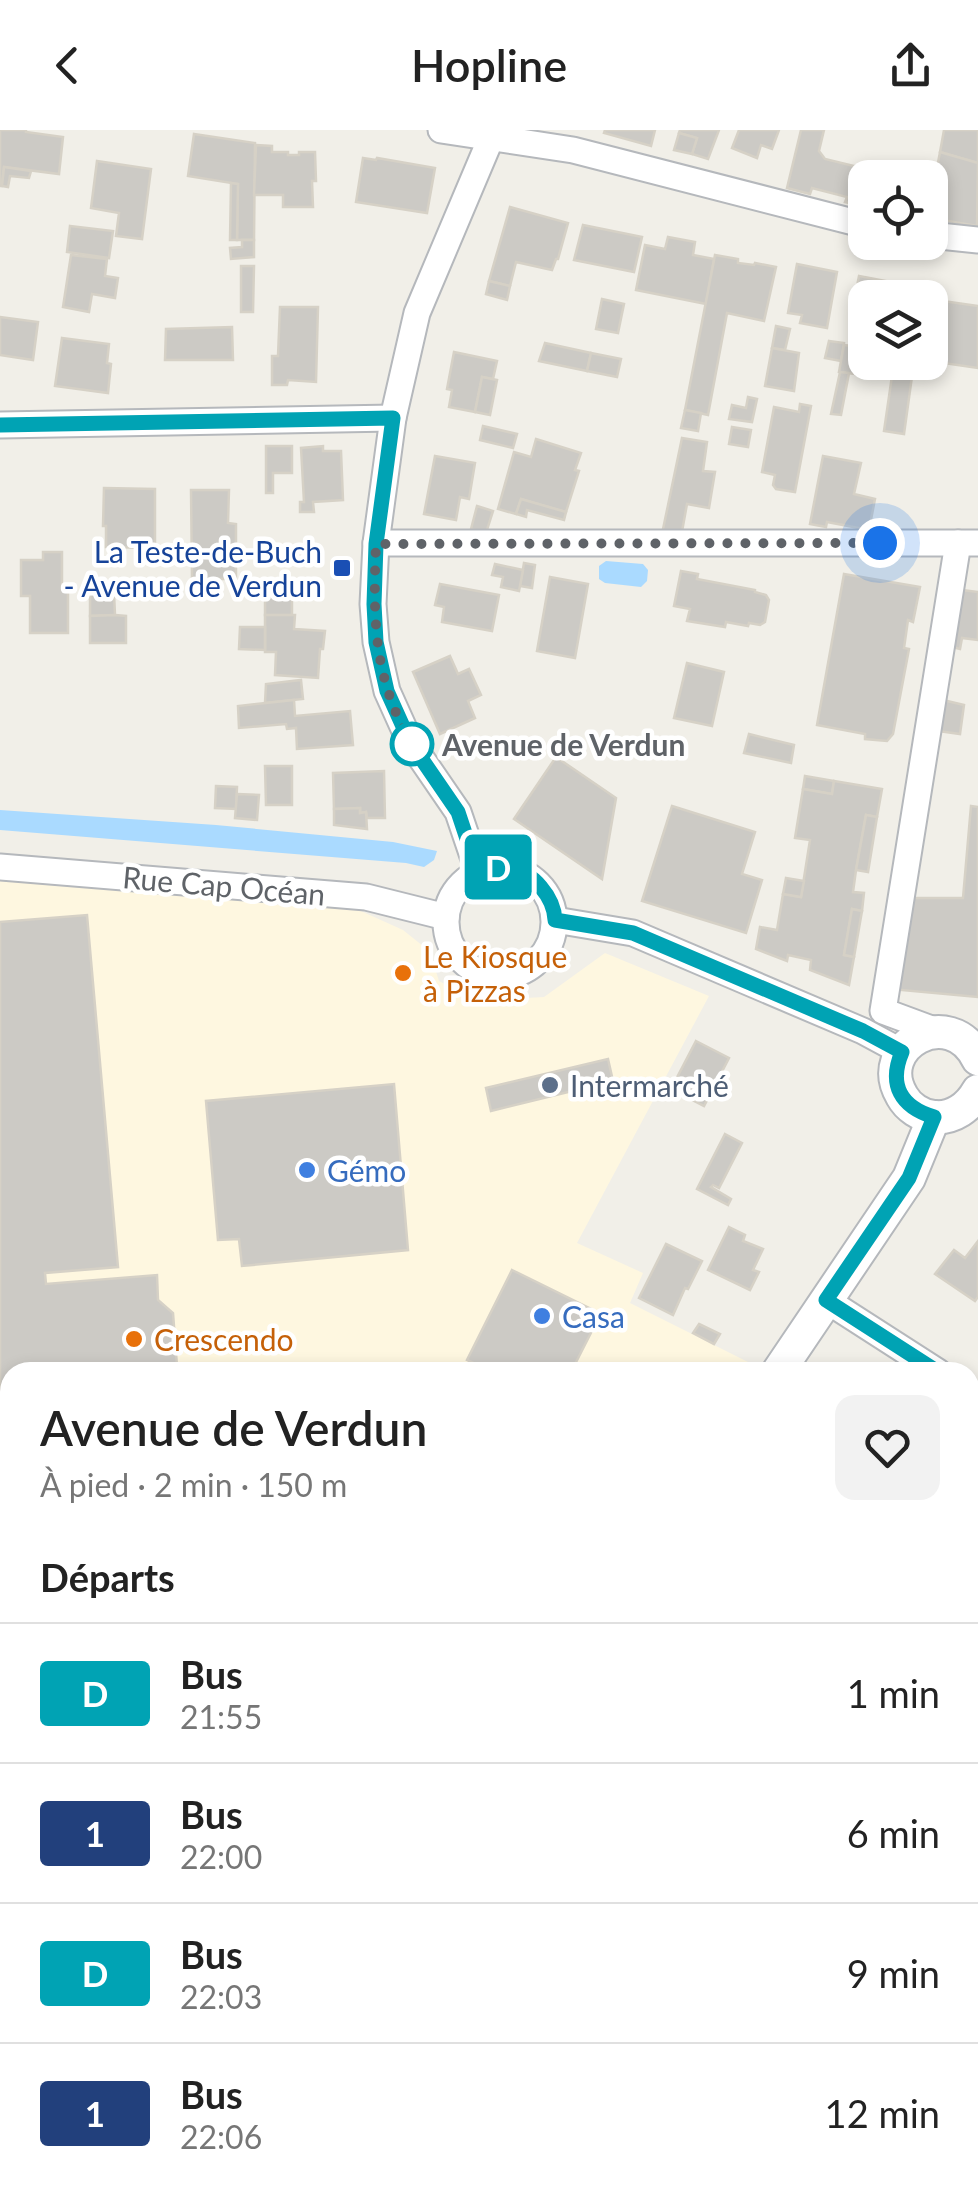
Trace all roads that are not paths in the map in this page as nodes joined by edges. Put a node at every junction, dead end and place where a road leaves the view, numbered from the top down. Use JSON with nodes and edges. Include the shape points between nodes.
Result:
{"nodes":[{"id":1,"x":442,"y":130,"type":"edge"},
{"id":2,"x":490,"y":138,"type":"junction"},
{"id":3,"x":576,"y":140,"type":"edge"},
{"id":4,"x":848,"y":220,"type":"edge"},
{"id":5,"x":948,"y":237,"type":"edge"},
{"id":6,"x":978,"y":240,"type":"edge"},
{"id":7,"x":393,"y":418,"type":"junction"},
{"id":8,"x":0,"y":425,"type":"edge"},
{"id":9,"x":968,"y":543,"type":"edge"},
{"id":10,"x":376,"y":544,"type":"junction"},
{"id":11,"x":0,"y":867,"type":"edge"},
{"id":12,"x":478,"y":872,"type":"junction"},
{"id":13,"x":446,"y":917,"type":"junction"},
{"id":14,"x":555,"y":920,"type":"junction"},
{"id":15,"x":936,"y":1031,"type":"junction"},
{"id":16,"x":902,"y":1052,"type":"junction"},
{"id":17,"x":978,"y":1058,"type":"edge"},
{"id":18,"x":978,"y":1091,"type":"edge"},
{"id":19,"x":934,"y":1117,"type":"junction"},
{"id":20,"x":826,"y":1300,"type":"junction"},
{"id":21,"x":785,"y":1362,"type":"edge"},
{"id":22,"x":922,"y":1362,"type":"edge"}],
"edges":[{"from":1,"to":2,"type":"street"},
{"from":2,"to":3,"type":"street"},
{"from":2,"to":7,"type":"street","via":[[417,313]]},
{"from":3,"to":4,"type":"street"},
{"from":5,"to":6,"type":"street"},
{"from":7,"to":8,"type":"street"},
{"from":7,"to":10,"type":"street"},
{"from":9,"to":10,"type":"street"},
{"from":9,"to":15,"type":"street","via":[[883,1011]]},
{"from":10,"to":12,"type":"street","via":[[376,642],[387,691],[410,742],[458,812]]},
{"from":11,"to":13,"type":"street","name":"Rue Cap Océan","via":[[366,897]]},
{"from":12,"to":13,"type":"street","via":[[460,885]]},
{"from":12,"to":14,"type":"street","via":[[515,868],[547,891]]},
{"from":13,"to":14,"type":"street","via":[[458,955],[490,977],[522,974],[546,953]]},
{"from":14,"to":16,"type":"street","via":[[633,933]]},
{"from":15,"to":16,"type":"street"},
{"from":15,"to":17,"type":"street","via":[[963,1039]]},
{"from":16,"to":19,"type":"street","via":[[896,1066],[900,1094]]},
{"from":18,"to":19,"type":"street","via":[[961,1111]]},
{"from":19,"to":20,"type":"street","via":[[909,1178]]},
{"from":20,"to":21,"type":"street"},
{"from":20,"to":22,"type":"street"}]}
